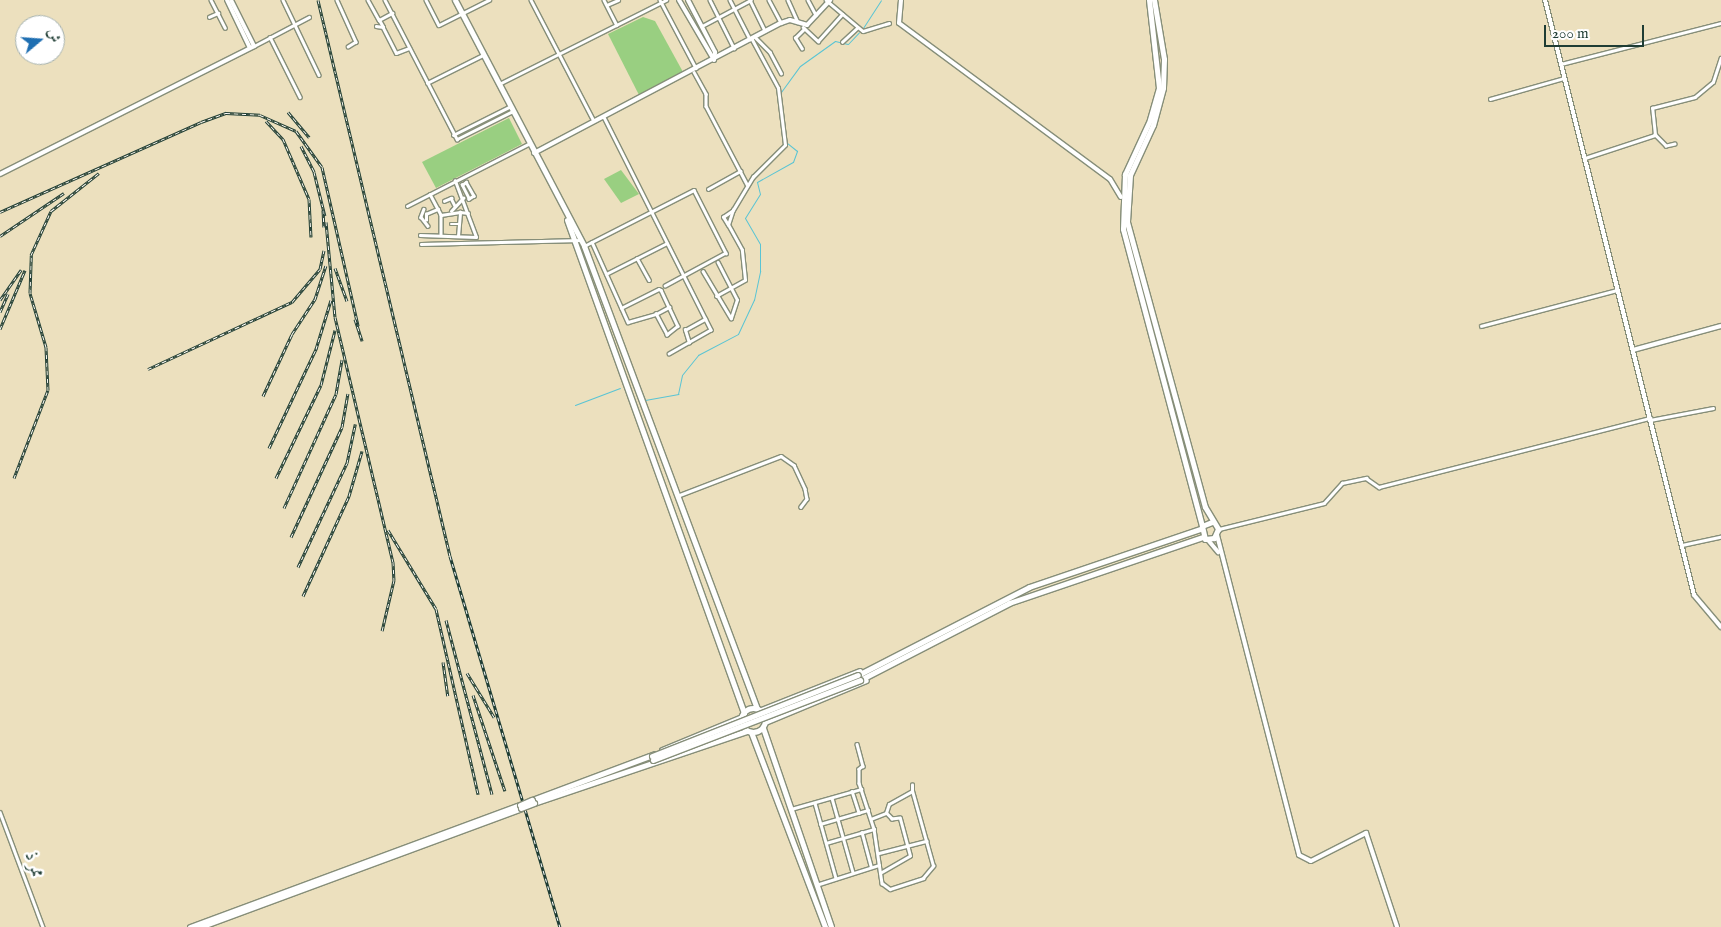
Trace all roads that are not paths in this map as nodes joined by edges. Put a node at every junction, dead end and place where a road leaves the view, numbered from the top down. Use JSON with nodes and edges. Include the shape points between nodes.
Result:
{"nodes":[{"id":1,"x":211,"y":0,"type":"edge"},
{"id":2,"x":226,"y":0,"type":"edge"},
{"id":3,"x":231,"y":0,"type":"edge"},
{"id":4,"x":283,"y":0,"type":"edge"},
{"id":5,"x":343,"y":0,"type":"edge"},
{"id":6,"x":368,"y":0,"type":"edge"},
{"id":7,"x":385,"y":0,"type":"edge"},
{"id":8,"x":426,"y":0,"type":"edge"},
{"id":9,"x":455,"y":0,"type":"edge"},
{"id":10,"x":487,"y":0,"type":"edge"},
{"id":11,"x":531,"y":0,"type":"edge"},
{"id":12,"x":604,"y":0,"type":"edge"},
{"id":13,"x":618,"y":0,"type":"edge"},
{"id":14,"x":666,"y":0,"type":"edge"},
{"id":15,"x":679,"y":0,"type":"edge"},
{"id":16,"x":688,"y":0,"type":"edge"},
{"id":17,"x":710,"y":0,"type":"edge"},
{"id":18,"x":730,"y":0,"type":"edge"},
{"id":19,"x":750,"y":0,"type":"edge"},
{"id":20,"x":769,"y":0,"type":"edge"},
{"id":21,"x":788,"y":0,"type":"edge"},
{"id":22,"x":808,"y":0,"type":"edge"},
{"id":23,"x":901,"y":0,"type":"edge"},
{"id":24,"x":1149,"y":0,"type":"edge"},
{"id":25,"x":1154,"y":0,"type":"edge"},
{"id":26,"x":1545,"y":0,"type":"edge"},
{"id":27,"x":337,"y":1,"type":"edge"},
{"id":28,"x":660,"y":1,"type":"edge"},
{"id":29,"x":828,"y":1,"type":"edge"},
{"id":30,"x":607,"y":5,"type":"junction"},
{"id":31,"x":735,"y":9,"type":"junction"},
{"id":32,"x":218,"y":13,"type":"junction"},
{"id":33,"x":392,"y":13,"type":"junction"},
{"id":34,"x":462,"y":14,"type":"junction"},
{"id":35,"x":842,"y":14,"type":"junction"},
{"id":36,"x":817,"y":16,"type":"junction"},
{"id":37,"x":209,"y":17,"type":"dead end"},
{"id":38,"x":309,"y":17,"type":"dead end"},
{"id":39,"x":719,"y":17,"type":"junction"},
{"id":40,"x":379,"y":20,"type":"junction"},
{"id":41,"x":781,"y":23,"type":"junction"},
{"id":42,"x":889,"y":23,"type":"dead end"},
{"id":43,"x":1721,"y":23,"type":"edge"},
{"id":44,"x":799,"y":24,"type":"junction"},
{"id":45,"x":294,"y":25,"type":"junction"},
{"id":46,"x":617,"y":25,"type":"junction"},
{"id":47,"x":376,"y":26,"type":"dead end"},
{"id":48,"x":383,"y":27,"type":"junction"},
{"id":49,"x":702,"y":27,"type":"junction"},
{"id":50,"x":225,"y":28,"type":"dead end"},
{"id":51,"x":803,"y":28,"type":"junction"},
{"id":52,"x":857,"y":28,"type":"junction"},
{"id":53,"x":766,"y":32,"type":"junction"},
{"id":54,"x":270,"y":37,"type":"junction"},
{"id":55,"x":753,"y":39,"type":"junction"},
{"id":56,"x":842,"y":42,"type":"dead end"},
{"id":57,"x":252,"y":47,"type":"junction"},
{"id":58,"x":348,"y":47,"type":"dead end"},
{"id":59,"x":409,"y":48,"type":"junction"},
{"id":60,"x":735,"y":49,"type":"junction"},
{"id":61,"x":802,"y":49,"type":"dead end"},
{"id":62,"x":559,"y":54,"type":"junction"},
{"id":63,"x":483,"y":55,"type":"junction"},
{"id":64,"x":1721,"y":58,"type":"edge"},
{"id":65,"x":714,"y":60,"type":"junction"},
{"id":66,"x":1561,"y":64,"type":"junction"},
{"id":67,"x":695,"y":71,"type":"junction"},
{"id":68,"x":781,"y":73,"type":"dead end"},
{"id":69,"x":319,"y":75,"type":"dead end"},
{"id":70,"x":1564,"y":78,"type":"junction"},
{"id":71,"x":427,"y":83,"type":"junction"},
{"id":72,"x":498,"y":85,"type":"junction"},
{"id":73,"x":300,"y":97,"type":"dead end"},
{"id":74,"x":1490,"y":99,"type":"dead end"},
{"id":75,"x":510,"y":110,"type":"junction"},
{"id":76,"x":604,"y":117,"type":"junction"},
{"id":77,"x":595,"y":122,"type":"junction"},
{"id":78,"x":1655,"y":135,"type":"junction"},
{"id":79,"x":454,"y":136,"type":"junction"},
{"id":80,"x":528,"y":144,"type":"junction"},
{"id":81,"x":1674,"y":144,"type":"dead end"},
{"id":82,"x":533,"y":154,"type":"junction"},
{"id":83,"x":1583,"y":158,"type":"junction"},
{"id":84,"x":740,"y":170,"type":"junction"},
{"id":85,"x":0,"y":174,"type":"edge"},
{"id":86,"x":455,"y":181,"type":"junction"},
{"id":87,"x":748,"y":185,"type":"junction"},
{"id":88,"x":708,"y":189,"type":"dead end"},
{"id":89,"x":470,"y":190,"type":"junction"},
{"id":90,"x":466,"y":192,"type":"junction"},
{"id":91,"x":430,"y":194,"type":"junction"},
{"id":92,"x":463,"y":196,"type":"junction"},
{"id":93,"x":1121,"y":197,"type":"junction"},
{"id":94,"x":444,"y":201,"type":"dead end"},
{"id":95,"x":407,"y":206,"type":"dead end"},
{"id":96,"x":455,"y":206,"type":"junction"},
{"id":97,"x":424,"y":209,"type":"dead end"},
{"id":98,"x":438,"y":209,"type":"junction"},
{"id":99,"x":733,"y":210,"type":"junction"},
{"id":100,"x":450,"y":211,"type":"junction"},
{"id":101,"x":460,"y":212,"type":"junction"},
{"id":102,"x":468,"y":212,"type":"junction"},
{"id":103,"x":652,"y":212,"type":"junction"},
{"id":104,"x":426,"y":214,"type":"junction"},
{"id":105,"x":442,"y":215,"type":"junction"},
{"id":106,"x":451,"y":224,"type":"dead end"},
{"id":107,"x":459,"y":224,"type":"junction"},
{"id":108,"x":728,"y":225,"type":"junction"},
{"id":109,"x":428,"y":226,"type":"dead end"},
{"id":110,"x":420,"y":235,"type":"dead end"},
{"id":111,"x":441,"y":235,"type":"junction"},
{"id":112,"x":458,"y":236,"type":"junction"},
{"id":113,"x":578,"y":241,"type":"junction"},
{"id":114,"x":592,"y":242,"type":"junction"},
{"id":115,"x":667,"y":243,"type":"junction"},
{"id":116,"x":421,"y":244,"type":"dead end"},
{"id":117,"x":584,"y":246,"type":"junction"},
{"id":118,"x":637,"y":258,"type":"junction"},
{"id":119,"x":718,"y":263,"type":"dead end"},
{"id":120,"x":703,"y":271,"type":"dead end"},
{"id":121,"x":606,"y":274,"type":"junction"},
{"id":122,"x":684,"y":275,"type":"junction"},
{"id":123,"x":596,"y":276,"type":"junction"},
{"id":124,"x":589,"y":279,"type":"junction"},
{"id":125,"x":649,"y":280,"type":"dead end"},
{"id":126,"x":665,"y":286,"type":"dead end"},
{"id":127,"x":731,"y":288,"type":"junction"},
{"id":128,"x":1617,"y":290,"type":"junction"},
{"id":129,"x":716,"y":296,"type":"junction"},
{"id":130,"x":669,"y":307,"type":"junction"},
{"id":131,"x":622,"y":308,"type":"junction"},
{"id":132,"x":656,"y":314,"type":"junction"},
{"id":133,"x":705,"y":319,"type":"junction"},
{"id":134,"x":1481,"y":326,"type":"dead end"},
{"id":135,"x":1721,"y":326,"type":"edge"},
{"id":136,"x":689,"y":343,"type":"junction"},
{"id":137,"x":1633,"y":350,"type":"junction"},
{"id":138,"x":669,"y":354,"type":"dead end"},
{"id":139,"x":1713,"y":408,"type":"dead end"},
{"id":140,"x":1650,"y":419,"type":"junction"},
{"id":141,"x":675,"y":496,"type":"junction"},
{"id":142,"x":801,"y":508,"type":"dead end"},
{"id":143,"x":1212,"y":522,"type":"junction"},
{"id":144,"x":1201,"y":528,"type":"junction"},
{"id":145,"x":1217,"y":532,"type":"junction"},
{"id":146,"x":1721,"y":536,"type":"edge"},
{"id":147,"x":1205,"y":538,"type":"junction"},
{"id":148,"x":1682,"y":546,"type":"junction"},
{"id":149,"x":1220,"y":556,"type":"junction"},
{"id":150,"x":1719,"y":621,"type":"edge"},
{"id":151,"x":1721,"y":627,"type":"edge"},
{"id":152,"x":889,"y":663,"type":"junction"},
{"id":153,"x":759,"y":710,"type":"junction"},
{"id":154,"x":743,"y":715,"type":"junction"},
{"id":155,"x":764,"y":725,"type":"junction"},
{"id":156,"x":749,"y":731,"type":"junction"},
{"id":157,"x":857,"y":744,"type":"dead end"},
{"id":158,"x":652,"y":758,"type":"junction"},
{"id":159,"x":912,"y":785,"type":"dead end"},
{"id":160,"x":861,"y":789,"type":"junction"},
{"id":161,"x":912,"y":791,"type":"junction"},
{"id":162,"x":852,"y":792,"type":"junction"},
{"id":163,"x":832,"y":798,"type":"junction"},
{"id":164,"x":815,"y":803,"type":"junction"},
{"id":165,"x":520,"y":806,"type":"junction"},
{"id":166,"x":789,"y":809,"type":"junction"},
{"id":167,"x":868,"y":810,"type":"junction"},
{"id":168,"x":0,"y":812,"type":"edge"},
{"id":169,"x":859,"y":813,"type":"junction"},
{"id":170,"x":886,"y":813,"type":"junction"},
{"id":171,"x":870,"y":819,"type":"junction"},
{"id":172,"x":838,"y":820,"type":"junction"},
{"id":173,"x":820,"y":824,"type":"junction"},
{"id":174,"x":874,"y":829,"type":"junction"},
{"id":175,"x":862,"y":832,"type":"junction"},
{"id":176,"x":844,"y":838,"type":"junction"},
{"id":177,"x":926,"y":841,"type":"junction"},
{"id":178,"x":826,"y":843,"type":"junction"},
{"id":179,"x":908,"y":845,"type":"junction"},
{"id":180,"x":879,"y":853,"type":"junction"},
{"id":181,"x":879,"y":864,"type":"junction"},
{"id":182,"x":871,"y":866,"type":"junction"},
{"id":183,"x":853,"y":872,"type":"junction"},
{"id":184,"x":880,"y":873,"type":"junction"},
{"id":185,"x":836,"y":878,"type":"junction"},
{"id":186,"x":816,"y":885,"type":"junction"},
{"id":187,"x":43,"y":927,"type":"edge"},
{"id":188,"x":190,"y":927,"type":"edge"},
{"id":189,"x":200,"y":927,"type":"edge"},
{"id":190,"x":825,"y":927,"type":"edge"},
{"id":191,"x":831,"y":927,"type":"edge"},
{"id":192,"x":1397,"y":927,"type":"edge"}],
"edges":[{"from":1,"to":32,"type":"street"},
{"from":2,"to":57,"type":"street"},
{"from":3,"to":57,"type":"street"},
{"from":4,"to":45,"type":"street"},
{"from":5,"to":27,"type":"street"},
{"from":6,"to":40,"type":"street"},
{"from":7,"to":33,"type":"street"},
{"from":8,"to":34,"type":"street","via":[[439,26]]},
{"from":9,"to":34,"type":"highway"},
{"from":10,"to":34,"type":"street"},
{"from":11,"to":62,"type":"street"},
{"from":12,"to":30,"type":"street"},
{"from":13,"to":30,"type":"street"},
{"from":14,"to":28,"type":"street"},
{"from":15,"to":65,"type":"street"},
{"from":16,"to":49,"type":"street"},
{"from":17,"to":39,"type":"street"},
{"from":18,"to":31,"type":"street"},
{"from":19,"to":31,"type":"street"},
{"from":19,"to":53,"type":"street"},
{"from":20,"to":41,"type":"street"},
{"from":21,"to":44,"type":"street"},
{"from":22,"to":36,"type":"street"},
{"from":23,"to":93,"type":"street","via":[[900,23],[1110,179]]},
{"from":24,"to":93,"type":"highway","via":[[1159,88],[1150,120],[1128,166]]},
{"from":25,"to":143,"type":"highway","via":[[1164,59],[1163,88],[1153,125],[1130,175],[1127,222]]},
{"from":26,"to":66,"type":"street"},
{"from":27,"to":58,"type":"street","via":[[356,42]]},
{"from":28,"to":46,"type":"street"},
{"from":28,"to":67,"type":"street"},
{"from":29,"to":35,"type":"street"},
{"from":29,"to":36,"type":"street"},
{"from":30,"to":46,"type":"street"},
{"from":31,"to":39,"type":"street"},
{"from":31,"to":55,"type":"street"},
{"from":32,"to":37,"type":"street"},
{"from":32,"to":50,"type":"street"},
{"from":33,"to":40,"type":"street"},
{"from":33,"to":59,"type":"street"},
{"from":34,"to":63,"type":"highway"},
{"from":35,"to":51,"type":"street","via":[[818,41]]},
{"from":35,"to":52,"type":"street"},
{"from":36,"to":51,"type":"street"},
{"from":38,"to":45,"type":"street"},
{"from":39,"to":49,"type":"street"},
{"from":39,"to":60,"type":"street"},
{"from":40,"to":48,"type":"street"},
{"from":41,"to":44,"type":"street"},
{"from":41,"to":53,"type":"street"},
{"from":42,"to":52,"type":"street","via":[[863,31]]},
{"from":43,"to":66,"type":"street"},
{"from":44,"to":51,"type":"street"},
{"from":45,"to":54,"type":"street"},
{"from":45,"to":69,"type":"street"},
{"from":46,"to":62,"type":"street"},
{"from":47,"to":48,"type":"street"},
{"from":48,"to":59,"type":"street","via":[[396,53]]},
{"from":49,"to":65,"type":"street","via":[[715,52]]},
{"from":51,"to":61,"type":"street","via":[[795,38]]},
{"from":52,"to":56,"type":"street"},
{"from":53,"to":55,"type":"street"},
{"from":54,"to":57,"type":"street"},
{"from":54,"to":73,"type":"street"},
{"from":55,"to":60,"type":"street"},
{"from":55,"to":68,"type":"street","via":[[770,52]]},
{"from":55,"to":87,"type":"street","via":[[778,88],[785,143]]},
{"from":57,"to":85,"type":"street"},
{"from":59,"to":71,"type":"street"},
{"from":60,"to":65,"type":"street"},
{"from":62,"to":72,"type":"street"},
{"from":62,"to":77,"type":"street"},
{"from":63,"to":71,"type":"street"},
{"from":63,"to":72,"type":"highway"},
{"from":64,"to":78,"type":"street","via":[[1713,82],[1695,97],[1652,108]]},
{"from":65,"to":67,"type":"street"},
{"from":66,"to":70,"type":"street"},
{"from":67,"to":76,"type":"street"},
{"from":67,"to":84,"type":"street"},
{"from":70,"to":74,"type":"street"},
{"from":70,"to":83,"type":"street"},
{"from":71,"to":79,"type":"street"},
{"from":72,"to":75,"type":"highway"},
{"from":75,"to":79,"type":"street"},
{"from":75,"to":79,"type":"street","via":[[457,139]]},
{"from":75,"to":80,"type":"highway"},
{"from":76,"to":77,"type":"street"},
{"from":76,"to":103,"type":"street"},
{"from":77,"to":82,"type":"street"},
{"from":78,"to":81,"type":"street","via":[[1666,146]]},
{"from":78,"to":83,"type":"street"},
{"from":80,"to":82,"type":"highway"},
{"from":80,"to":86,"type":"street"},
{"from":82,"to":113,"type":"highway"},
{"from":83,"to":128,"type":"street"},
{"from":84,"to":87,"type":"street"},
{"from":84,"to":88,"type":"street"},
{"from":86,"to":91,"type":"street"},
{"from":86,"to":92,"type":"street"},
{"from":87,"to":99,"type":"street"},
{"from":89,"to":90,"type":"street"},
{"from":89,"to":90,"type":"street","via":[[474,196],[469,199]]},
{"from":89,"to":90,"type":"street","via":[[466,182],[462,185]]},
{"from":90,"to":92,"type":"street"},
{"from":91,"to":95,"type":"street"},
{"from":91,"to":98,"type":"street"},
{"from":92,"to":96,"type":"street"},
{"from":92,"to":102,"type":"street"},
{"from":93,"to":144,"type":"highway","via":[[1127,248]]},
{"from":94,"to":96,"type":"street","via":[[451,198]]},
{"from":96,"to":100,"type":"street"},
{"from":97,"to":104,"type":"street"},
{"from":98,"to":104,"type":"street"},
{"from":98,"to":105,"type":"street"},
{"from":99,"to":108,"type":"street"},
{"from":99,"to":108,"type":"street","via":[[724,217]]},
{"from":100,"to":101,"type":"street"},
{"from":100,"to":105,"type":"street"},
{"from":101,"to":102,"type":"street"},
{"from":101,"to":107,"type":"street"},
{"from":102,"to":112,"type":"street","via":[[476,236]]},
{"from":103,"to":114,"type":"street"},
{"from":103,"to":115,"type":"street"},
{"from":103,"to":122,"type":"street","via":[[694,190],[726,252]]},
{"from":104,"to":109,"type":"street"},
{"from":105,"to":111,"type":"street"},
{"from":106,"to":107,"type":"street"},
{"from":107,"to":112,"type":"street"},
{"from":108,"to":127,"type":"street","via":[[742,250],[745,280]]},
{"from":110,"to":111,"type":"street"},
{"from":111,"to":112,"type":"street"},
{"from":113,"to":116,"type":"street"},
{"from":113,"to":117,"type":"highway"},
{"from":113,"to":124,"type":"highway"},
{"from":114,"to":117,"type":"street"},
{"from":114,"to":121,"type":"street"},
{"from":115,"to":118,"type":"street"},
{"from":115,"to":122,"type":"street"},
{"from":117,"to":123,"type":"highway"},
{"from":118,"to":121,"type":"street"},
{"from":118,"to":125,"type":"street"},
{"from":119,"to":127,"type":"street"},
{"from":120,"to":129,"type":"street"},
{"from":121,"to":131,"type":"street"},
{"from":122,"to":126,"type":"street"},
{"from":122,"to":133,"type":"street"},
{"from":123,"to":124,"type":"highway"},
{"from":123,"to":141,"type":"highway"},
{"from":124,"to":154,"type":"highway"},
{"from":127,"to":129,"type":"street"},
{"from":127,"to":129,"type":"street","via":[[737,302],[731,318]]},
{"from":128,"to":134,"type":"street"},
{"from":128,"to":137,"type":"street"},
{"from":130,"to":131,"type":"street","via":[[659,289]]},
{"from":130,"to":132,"type":"street"},
{"from":130,"to":132,"type":"street","via":[[678,328],[669,335]]},
{"from":131,"to":132,"type":"street","via":[[632,324]]},
{"from":133,"to":136,"type":"street","via":[[710,332]]},
{"from":133,"to":136,"type":"street","via":[[684,330]]},
{"from":135,"to":137,"type":"street"},
{"from":136,"to":138,"type":"street"},
{"from":137,"to":140,"type":"street"},
{"from":139,"to":140,"type":"street"},
{"from":140,"to":145,"type":"street","via":[[1379,487],[1366,478],[1348,482],[1336,486],[1324,503]]},
{"from":140,"to":148,"type":"street"},
{"from":141,"to":142,"type":"street","via":[[781,456],[794,465],[805,489],[807,499]]},
{"from":141,"to":153,"type":"highway"},
{"from":143,"to":144,"type":"highway"},
{"from":143,"to":145,"type":"highway"},
{"from":144,"to":147,"type":"highway"},
{"from":144,"to":152,"type":"highway","via":[[1029,587]]},
{"from":145,"to":147,"type":"highway"},
{"from":145,"to":149,"type":"street"},
{"from":146,"to":148,"type":"street"},
{"from":147,"to":149,"type":"street"},
{"from":147,"to":152,"type":"highway","via":[[1009,602]]},
{"from":148,"to":150,"type":"street","via":[[1694,595]]},
{"from":149,"to":192,"type":"street","via":[[1299,855],[1311,861],[1366,833]]},
{"from":150,"to":151,"type":"street"},
{"from":152,"to":153,"type":"highway"},
{"from":152,"to":155,"type":"highway","via":[[840,693]]},
{"from":152,"to":158,"type":"highway","bridge":true},
{"from":153,"to":154,"type":"highway"},
{"from":153,"to":155,"type":"highway"},
{"from":154,"to":156,"type":"highway"},
{"from":154,"to":158,"type":"highway"},
{"from":155,"to":156,"type":"highway"},
{"from":155,"to":166,"type":"highway"},
{"from":156,"to":158,"type":"highway"},
{"from":156,"to":190,"type":"highway"},
{"from":157,"to":160,"type":"street","via":[[863,762],[858,771]]},
{"from":158,"to":165,"type":"highway","bridge":true},
{"from":159,"to":161,"type":"street"},
{"from":160,"to":162,"type":"street"},
{"from":160,"to":167,"type":"street"},
{"from":161,"to":170,"type":"street","via":[[888,804]]},
{"from":161,"to":177,"type":"street"},
{"from":162,"to":163,"type":"street"},
{"from":162,"to":169,"type":"street"},
{"from":163,"to":164,"type":"street"},
{"from":163,"to":172,"type":"street"},
{"from":164,"to":166,"type":"street"},
{"from":164,"to":173,"type":"street"},
{"from":165,"to":188,"type":"highway"},
{"from":165,"to":189,"type":"highway"},
{"from":166,"to":186,"type":"highway"},
{"from":167,"to":169,"type":"street"},
{"from":167,"to":171,"type":"street"},
{"from":168,"to":187,"type":"street","name":"ممر ذ"},
{"from":169,"to":172,"type":"street"},
{"from":170,"to":171,"type":"street"},
{"from":170,"to":179,"type":"street","via":[[892,819],[900,818]]},
{"from":171,"to":174,"type":"street"},
{"from":172,"to":173,"type":"street"},
{"from":172,"to":176,"type":"street"},
{"from":173,"to":178,"type":"street"},
{"from":174,"to":175,"type":"street"},
{"from":174,"to":180,"type":"street"},
{"from":175,"to":176,"type":"street"},
{"from":175,"to":182,"type":"street"},
{"from":176,"to":178,"type":"street"},
{"from":176,"to":183,"type":"street"},
{"from":177,"to":179,"type":"street"},
{"from":177,"to":184,"type":"street","via":[[933,866],[925,877],[890,889]]},
{"from":178,"to":185,"type":"street"},
{"from":179,"to":180,"type":"street"},
{"from":179,"to":184,"type":"street","via":[[910,858]]},
{"from":180,"to":181,"type":"street"},
{"from":181,"to":182,"type":"street"},
{"from":181,"to":184,"type":"street"},
{"from":182,"to":183,"type":"street"},
{"from":183,"to":185,"type":"street"},
{"from":185,"to":186,"type":"street"},
{"from":186,"to":191,"type":"highway"}]}
